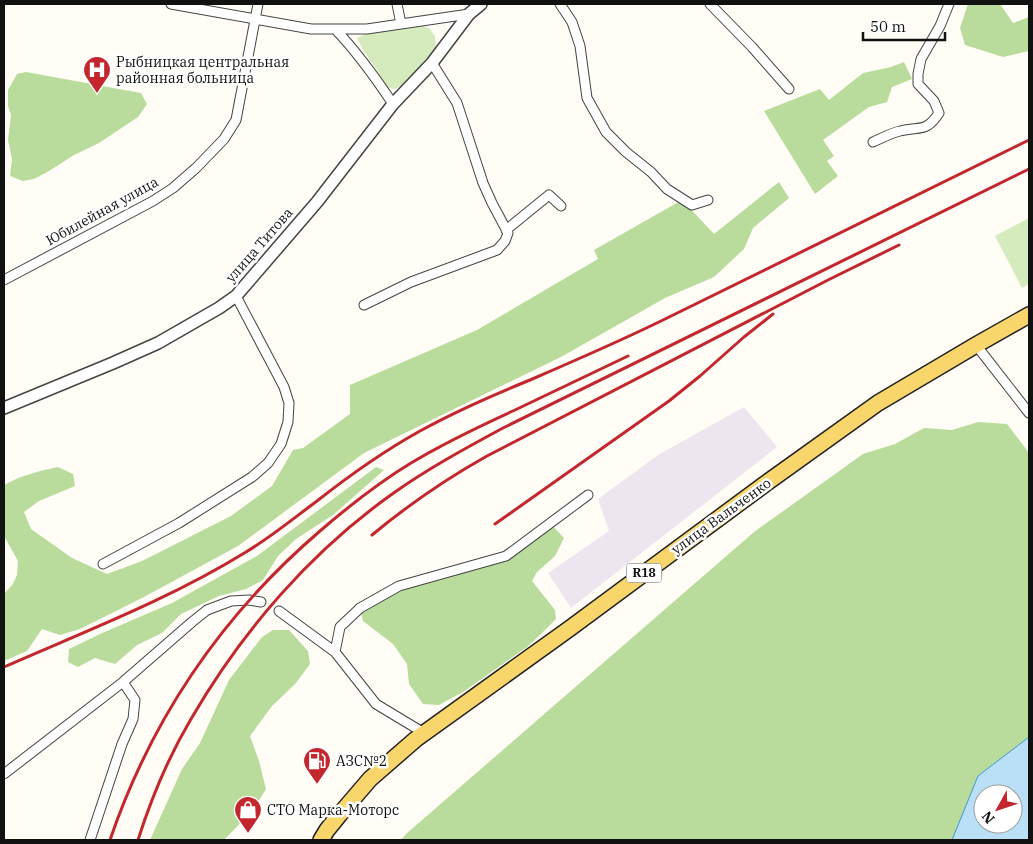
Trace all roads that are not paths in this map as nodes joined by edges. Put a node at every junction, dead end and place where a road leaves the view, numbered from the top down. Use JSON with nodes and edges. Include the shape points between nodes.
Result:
{"nodes":[{"id":1,"x":171,"y":4,"type":"edge"},
{"id":2,"x":258,"y":4,"type":"edge"},
{"id":3,"x":397,"y":4,"type":"edge"},
{"id":4,"x":481,"y":4,"type":"edge"},
{"id":5,"x":560,"y":4,"type":"edge"},
{"id":6,"x":710,"y":4,"type":"edge"},
{"id":7,"x":949,"y":4,"type":"edge"},
{"id":8,"x":469,"y":14,"type":"junction"},
{"id":9,"x":256,"y":19,"type":"junction"},
{"id":10,"x":401,"y":24,"type":"junction"},
{"id":11,"x":335,"y":29,"type":"junction"},
{"id":12,"x":432,"y":63,"type":"junction"},
{"id":13,"x":789,"y":89,"type":"dead end"},
{"id":14,"x":393,"y":104,"type":"junction"},
{"id":15,"x":873,"y":142,"type":"dead end"},
{"id":16,"x":708,"y":200,"type":"dead end"},
{"id":17,"x":560,"y":206,"type":"dead end"},
{"id":18,"x":506,"y":230,"type":"junction"},
{"id":19,"x":4,"y":280,"type":"edge"},
{"id":20,"x":236,"y":296,"type":"junction"},
{"id":21,"x":364,"y":305,"type":"dead end"},
{"id":22,"x":1029,"y":315,"type":"edge"},
{"id":23,"x":976,"y":345,"type":"junction"},
{"id":24,"x":4,"y":408,"type":"edge"},
{"id":25,"x":1029,"y":413,"type":"edge"},
{"id":26,"x":588,"y":495,"type":"dead end"},
{"id":27,"x":103,"y":564,"type":"dead end"},
{"id":28,"x":261,"y":602,"type":"dead end"},
{"id":29,"x":279,"y":611,"type":"dead end"},
{"id":30,"x":335,"y":652,"type":"junction"},
{"id":31,"x":123,"y":682,"type":"junction"},
{"id":32,"x":424,"y":733,"type":"junction"},
{"id":33,"x":4,"y":774,"type":"edge"},
{"id":34,"x":90,"y":840,"type":"edge"},
{"id":35,"x":322,"y":840,"type":"edge"}],
"edges":[{"from":1,"to":9,"type":"street"},
{"from":2,"to":9,"type":"street","name":"Юбилейная улица"},
{"from":3,"to":10,"type":"street"},
{"from":4,"to":8,"type":"street","name":"улица Титова"},
{"from":5,"to":16,"type":"street","via":[[572,22],[580,46],[587,98],[606,132],[667,189],[692,205]]},
{"from":6,"to":13,"type":"street"},
{"from":7,"to":15,"type":"street","via":[[921,58],[918,74],[918,84],[940,113],[926,127],[900,131]]},
{"from":8,"to":10,"type":"street"},
{"from":8,"to":12,"type":"street","name":"улица Титова"},
{"from":9,"to":11,"type":"street","via":[[311,29]]},
{"from":9,"to":19,"type":"street","name":"Юбилейная улица","via":[[236,120],[224,139],[196,168],[153,201]]},
{"from":10,"to":11,"type":"street"},
{"from":11,"to":14,"type":"street","via":[[375,76]]},
{"from":12,"to":14,"type":"street","name":"улица Титова"},
{"from":12,"to":18,"type":"street","via":[[457,104],[483,182]]},
{"from":14,"to":20,"type":"street","name":"улица Титова","via":[[317,202]]},
{"from":17,"to":18,"type":"street","via":[[549,195]]},
{"from":18,"to":21,"type":"street","via":[[505,241],[497,250],[411,282]]},
{"from":20,"to":24,"type":"street","name":"улица Титова","via":[[158,343]]},
{"from":20,"to":27,"type":"street","via":[[284,387],[289,403],[288,422],[281,444],[268,464],[252,477],[179,523]]},
{"from":22,"to":23,"type":"main road","name":"улица Вальченко","number":"R18"},
{"from":23,"to":25,"type":"street"},
{"from":23,"to":32,"type":"main road","name":"улица Вальченко","number":"R18","via":[[878,403]]},
{"from":26,"to":30,"type":"street","via":[[506,556],[399,586],[360,608],[340,627]]},
{"from":28,"to":31,"type":"street","via":[[231,601],[207,610]]},
{"from":29,"to":30,"type":"street"},
{"from":30,"to":32,"type":"street","via":[[376,704]]},
{"from":31,"to":33,"type":"street"},
{"from":31,"to":34,"type":"street","via":[[135,700],[133,719]]},
{"from":32,"to":35,"type":"main road","name":"улица Вальченко","number":"R18","via":[[370,779]]}]}
